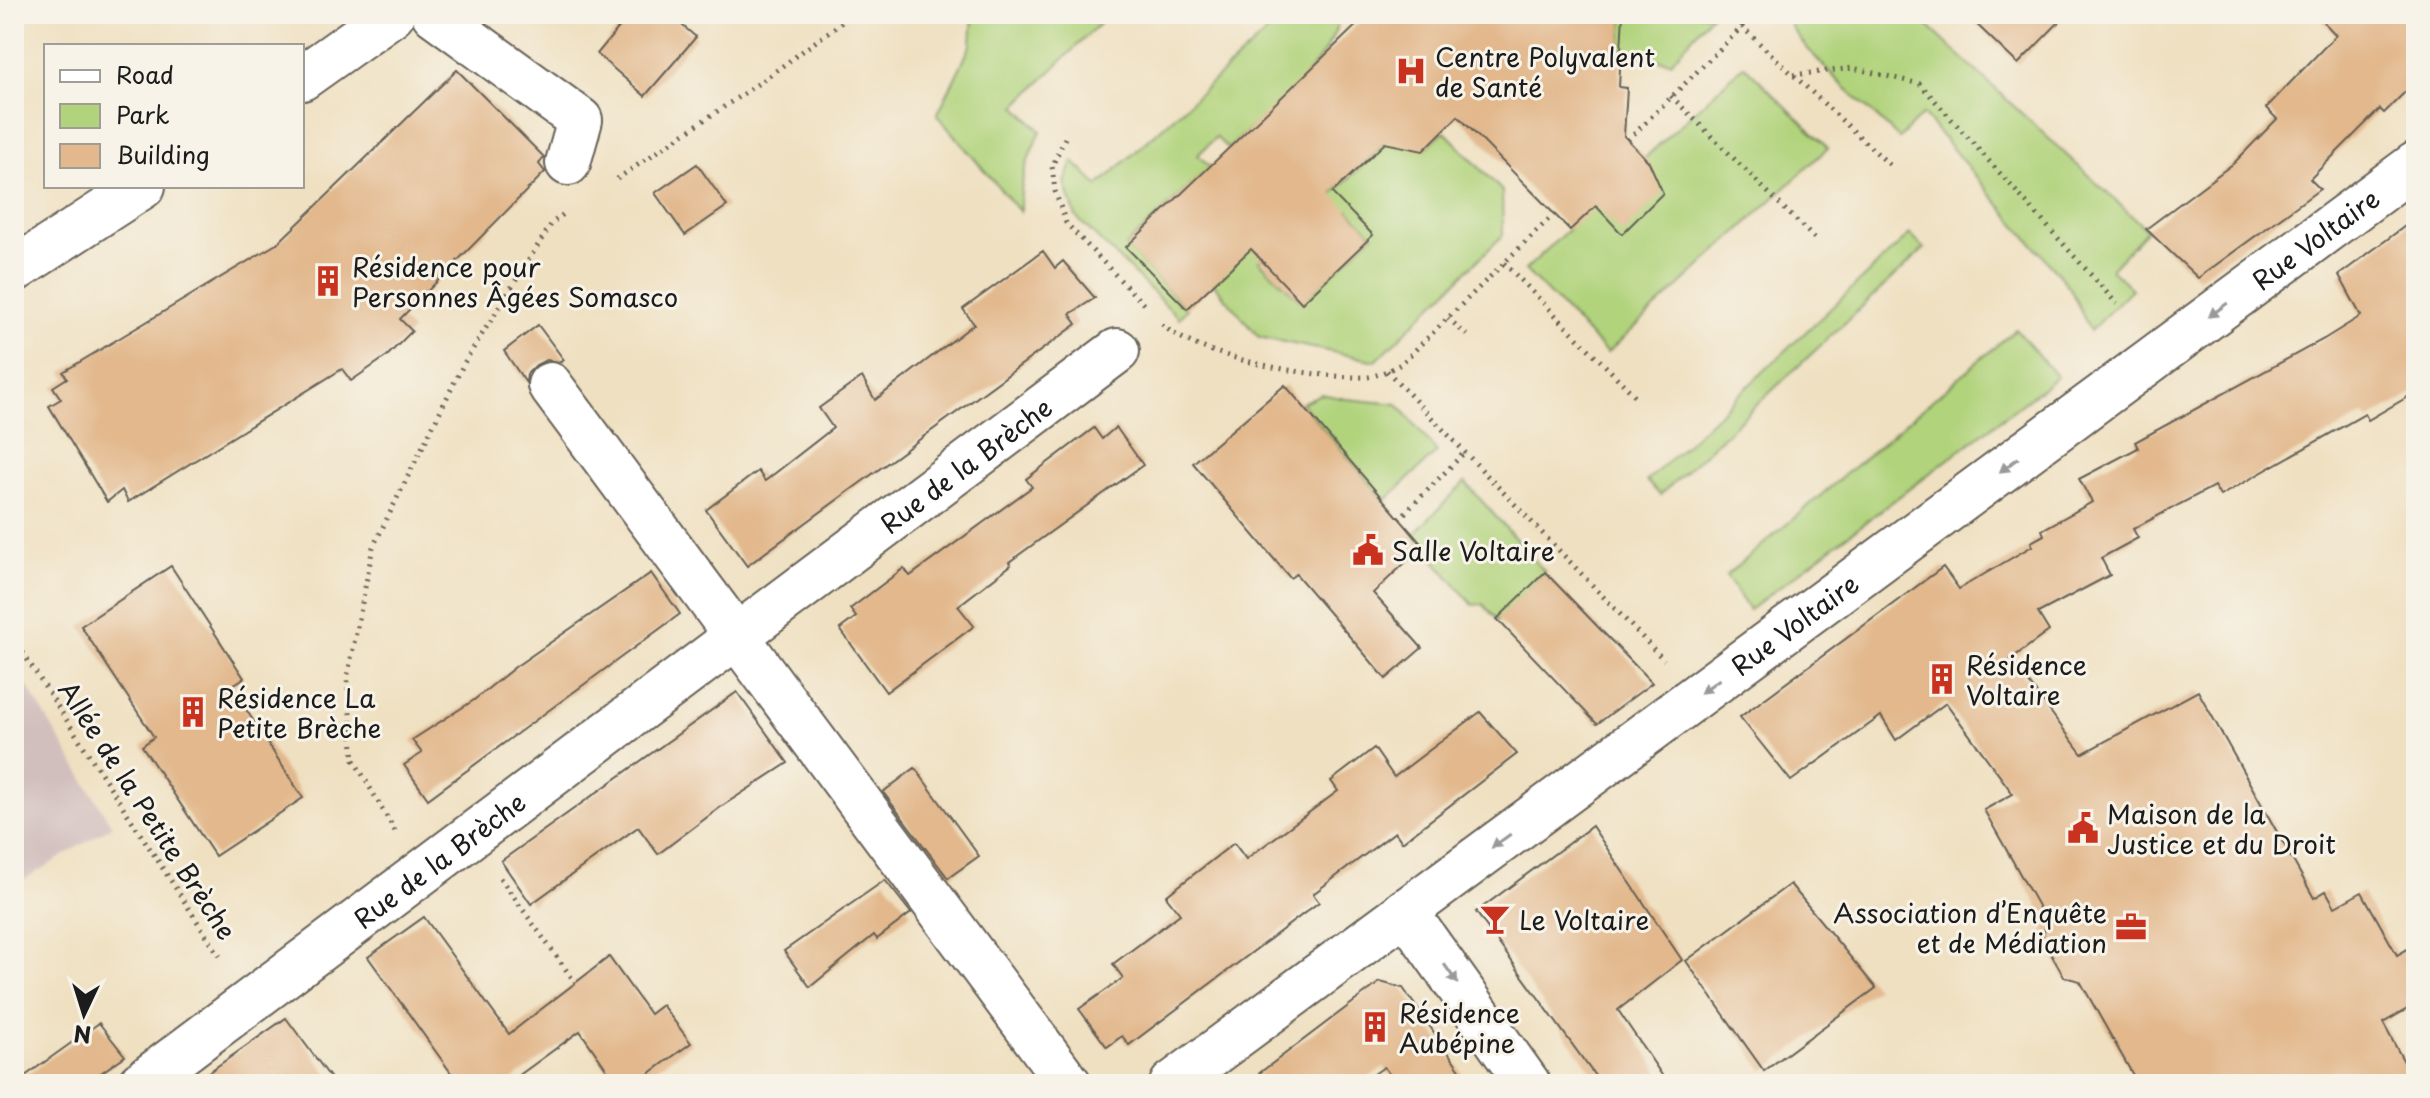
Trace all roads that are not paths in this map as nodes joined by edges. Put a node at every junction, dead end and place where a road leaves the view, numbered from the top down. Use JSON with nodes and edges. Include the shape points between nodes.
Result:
{"nodes":[{"id":1,"x":392,"y":14,"type":"edge"},
{"id":2,"x":434,"y":14,"type":"edge"},
{"id":3,"x":304,"y":77,"type":"edge"},
{"id":4,"x":568,"y":163,"type":"dead end"},
{"id":5,"x":2416,"y":164,"type":"edge"},
{"id":6,"x":140,"y":188,"type":"edge"},
{"id":7,"x":14,"y":270,"type":"edge"},
{"id":8,"x":1117,"y":351,"type":"dead end"},
{"id":9,"x":550,"y":385,"type":"dead end"},
{"id":10,"x":738,"y":636,"type":"junction"},
{"id":11,"x":1405,"y":911,"type":"junction"},
{"id":12,"x":140,"y":1084,"type":"edge"},
{"id":13,"x":1069,"y":1084,"type":"edge"},
{"id":14,"x":1172,"y":1084,"type":"edge"},
{"id":15,"x":1528,"y":1084,"type":"edge"}],
"edges":[{"from":1,"to":3,"type":"street"},
{"from":2,"to":4,"type":"street","via":[[580,120]]},
{"from":5,"to":11,"type":"street","name":"Rue Voltaire","one_way":true},
{"from":6,"to":7,"type":"street"},
{"from":8,"to":10,"type":"street","name":"Rue de la Brèche"},
{"from":9,"to":10,"type":"street"},
{"from":10,"to":12,"type":"street","name":"Rue de la Brèche"},
{"from":10,"to":13,"type":"street"},
{"from":11,"to":14,"type":"street","name":"Rue Voltaire"},
{"from":11,"to":15,"type":"street","one_way":true}]}
